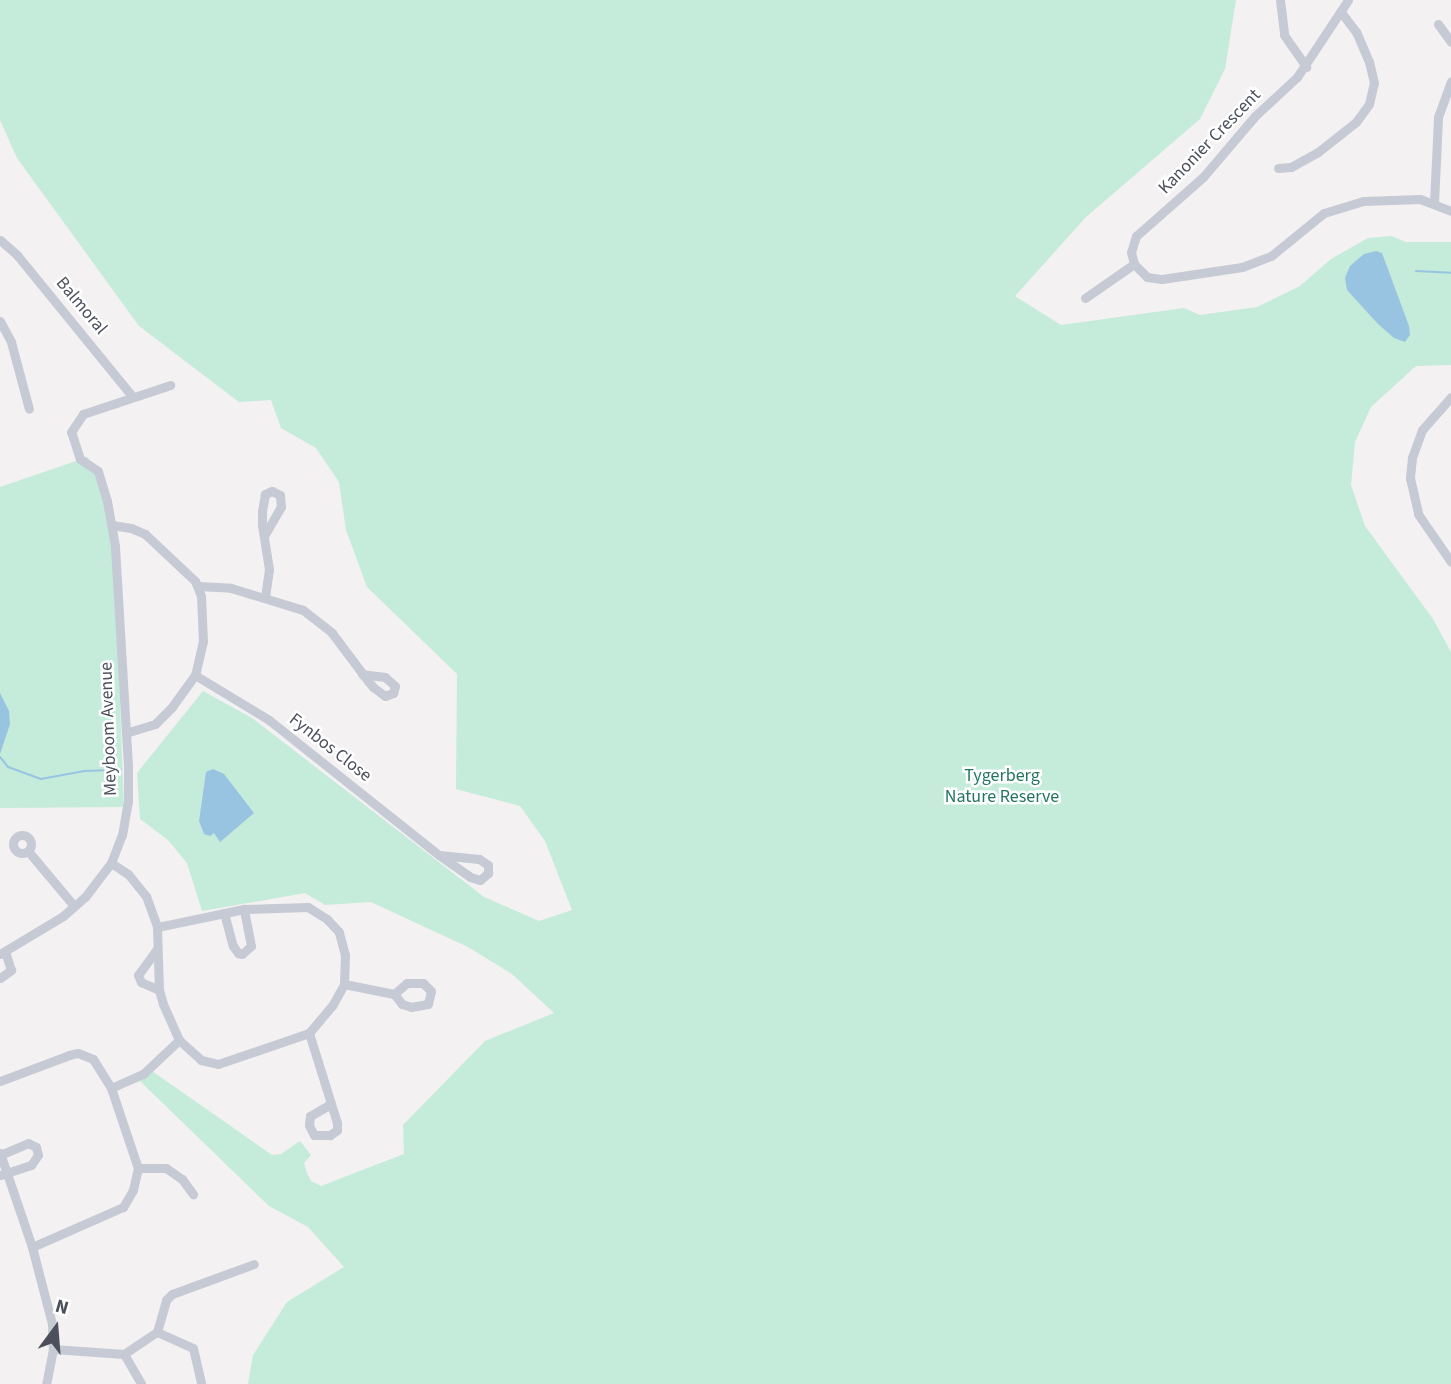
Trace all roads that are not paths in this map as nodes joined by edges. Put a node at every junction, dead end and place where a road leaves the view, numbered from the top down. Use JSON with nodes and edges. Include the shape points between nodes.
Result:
{"nodes":[{"id":1,"x":1280,"y":0,"type":"edge"},
{"id":2,"x":1348,"y":0,"type":"edge"},
{"id":3,"x":1340,"y":11,"type":"junction"},
{"id":4,"x":1438,"y":24,"type":"dead end"},
{"id":5,"x":1451,"y":42,"type":"edge"},
{"id":6,"x":1306,"y":66,"type":"junction"},
{"id":7,"x":1451,"y":81,"type":"edge"},
{"id":8,"x":1278,"y":168,"type":"dead end"},
{"id":9,"x":1434,"y":203,"type":"junction"},
{"id":10,"x":1451,"y":211,"type":"edge"},
{"id":11,"x":0,"y":240,"type":"edge"},
{"id":12,"x":1134,"y":264,"type":"junction"},
{"id":13,"x":1085,"y":298,"type":"dead end"},
{"id":14,"x":0,"y":321,"type":"edge"},
{"id":15,"x":170,"y":385,"type":"dead end"},
{"id":16,"x":133,"y":397,"type":"junction"},
{"id":17,"x":1451,"y":397,"type":"edge"},
{"id":18,"x":29,"y":409,"type":"dead end"},
{"id":19,"x":112,"y":525,"type":"junction"},
{"id":20,"x":264,"y":536,"type":"dead end"},
{"id":21,"x":1451,"y":562,"type":"edge"},
{"id":22,"x":198,"y":586,"type":"junction"},
{"id":23,"x":265,"y":597,"type":"junction"},
{"id":24,"x":362,"y":674,"type":"dead end"},
{"id":25,"x":195,"y":675,"type":"junction"},
{"id":26,"x":126,"y":733,"type":"junction"},
{"id":27,"x":28,"y":851,"type":"dead end"},
{"id":28,"x":439,"y":856,"type":"junction"},
{"id":29,"x":111,"y":863,"type":"junction"},
{"id":30,"x":74,"y":906,"type":"junction"},
{"id":31,"x":244,"y":909,"type":"junction"},
{"id":32,"x":224,"y":913,"type":"junction"},
{"id":33,"x":157,"y":927,"type":"junction"},
{"id":34,"x":157,"y":948,"type":"junction"},
{"id":35,"x":3,"y":953,"type":"edge"},
{"id":36,"x":0,"y":978,"type":"edge"},
{"id":37,"x":344,"y":984,"type":"junction"},
{"id":38,"x":159,"y":990,"type":"junction"},
{"id":39,"x":394,"y":994,"type":"dead end"},
{"id":40,"x":309,"y":1033,"type":"junction"},
{"id":41,"x":178,"y":1040,"type":"junction"},
{"id":42,"x":0,"y":1081,"type":"edge"},
{"id":43,"x":111,"y":1088,"type":"junction"},
{"id":44,"x":331,"y":1104,"type":"dead end"},
{"id":45,"x":0,"y":1154,"type":"edge"},
{"id":46,"x":138,"y":1168,"type":"junction"},
{"id":47,"x":5,"y":1174,"type":"edge"},
{"id":48,"x":193,"y":1194,"type":"dead end"},
{"id":49,"x":32,"y":1247,"type":"junction"},
{"id":50,"x":254,"y":1264,"type":"dead end"},
{"id":51,"x":157,"y":1332,"type":"junction"},
{"id":52,"x":53,"y":1349,"type":"junction"},
{"id":53,"x":124,"y":1354,"type":"junction"},
{"id":54,"x":46,"y":1384,"type":"edge"},
{"id":55,"x":141,"y":1384,"type":"edge"},
{"id":56,"x":201,"y":1384,"type":"edge"}],
"edges":[{"from":1,"to":6,"type":"street","via":[[1284,34]]},
{"from":2,"to":3,"type":"street","name":"Kanonier Crescent"},
{"from":3,"to":6,"type":"street","name":"Kanonier Crescent"},
{"from":3,"to":8,"type":"street","via":[[1369,62],[1374,83],[1369,104],[1356,122],[1318,152],[1291,167]]},
{"from":4,"to":5,"type":"street"},
{"from":6,"to":12,"type":"street","name":"Kanonier Crescent","via":[[1250,121],[1203,177],[1136,236],[1131,253]]},
{"from":7,"to":9,"type":"street","via":[[1438,117]]},
{"from":9,"to":10,"type":"street"},
{"from":9,"to":12,"type":"street","via":[[1384,199],[1336,208],[1271,256],[1242,267],[1162,279],[1147,277]]},
{"from":11,"to":16,"type":"street","name":"Balmoral"},
{"from":12,"to":13,"type":"street"},
{"from":14,"to":18,"type":"street","via":[[11,342]]},
{"from":15,"to":16,"type":"street"},
{"from":16,"to":19,"type":"street","name":"Meyboom Avenue","via":[[88,411],[71,432],[79,458],[98,471]]},
{"from":17,"to":21,"type":"street","via":[[1422,430],[1410,478],[1418,514]]},
{"from":19,"to":22,"type":"street","via":[[145,534]]},
{"from":19,"to":26,"type":"street","name":"Meyboom Avenue"},
{"from":20,"to":23,"type":"street","via":[[269,569]]},
{"from":22,"to":23,"type":"street"},
{"from":22,"to":25,"type":"street","via":[[202,641]]},
{"from":23,"to":24,"type":"street","via":[[313,616],[332,633]]},
{"from":25,"to":26,"type":"street","via":[[155,724]]},
{"from":25,"to":28,"type":"street","name":"Fynbos Close","via":[[269,720]]},
{"from":26,"to":29,"type":"street","name":"Meyboom Avenue","via":[[127,814]]},
{"from":27,"to":30,"type":"street"},
{"from":28,"to":28,"type":"street","name":"Fynbos Close","via":[[476,879],[484,879],[488,873],[488,865],[479,859]]},
{"from":29,"to":30,"type":"street","name":"Meyboom Avenue"},
{"from":29,"to":33,"type":"street","via":[[138,883]]},
{"from":30,"to":35,"type":"street","name":"Meyboom Avenue"},
{"from":31,"to":32,"type":"street"},
{"from":31,"to":32,"type":"street","via":[[251,946],[242,954],[235,951]]},
{"from":31,"to":37,"type":"street","via":[[296,905],[319,912],[344,943]]},
{"from":32,"to":33,"type":"street"},
{"from":33,"to":34,"type":"street"},
{"from":34,"to":38,"type":"street"},
{"from":34,"to":38,"type":"street","via":[[138,975],[141,982]]},
{"from":35,"to":36,"type":"street","via":[[11,970]]},
{"from":37,"to":39,"type":"street"},
{"from":37,"to":40,"type":"street"},
{"from":38,"to":41,"type":"street"},
{"from":40,"to":41,"type":"street","via":[[218,1064],[201,1060]]},
{"from":40,"to":44,"type":"street"},
{"from":41,"to":43,"type":"street","via":[[143,1074]]},
{"from":42,"to":43,"type":"street","via":[[78,1054],[93,1059]]},
{"from":43,"to":46,"type":"street"},
{"from":45,"to":47,"type":"street"},
{"from":45,"to":47,"type":"street","via":[[28,1143],[38,1151],[35,1162]]},
{"from":46,"to":48,"type":"street","via":[[166,1168]]},
{"from":46,"to":49,"type":"street","via":[[123,1207]]},
{"from":47,"to":49,"type":"street"},
{"from":49,"to":52,"type":"street","via":[[52,1324]]},
{"from":50,"to":51,"type":"street","via":[[172,1294]]},
{"from":51,"to":53,"type":"street"},
{"from":51,"to":56,"type":"street","via":[[193,1348]]},
{"from":52,"to":53,"type":"street"},
{"from":52,"to":54,"type":"street"},
{"from":53,"to":55,"type":"street"}]}
